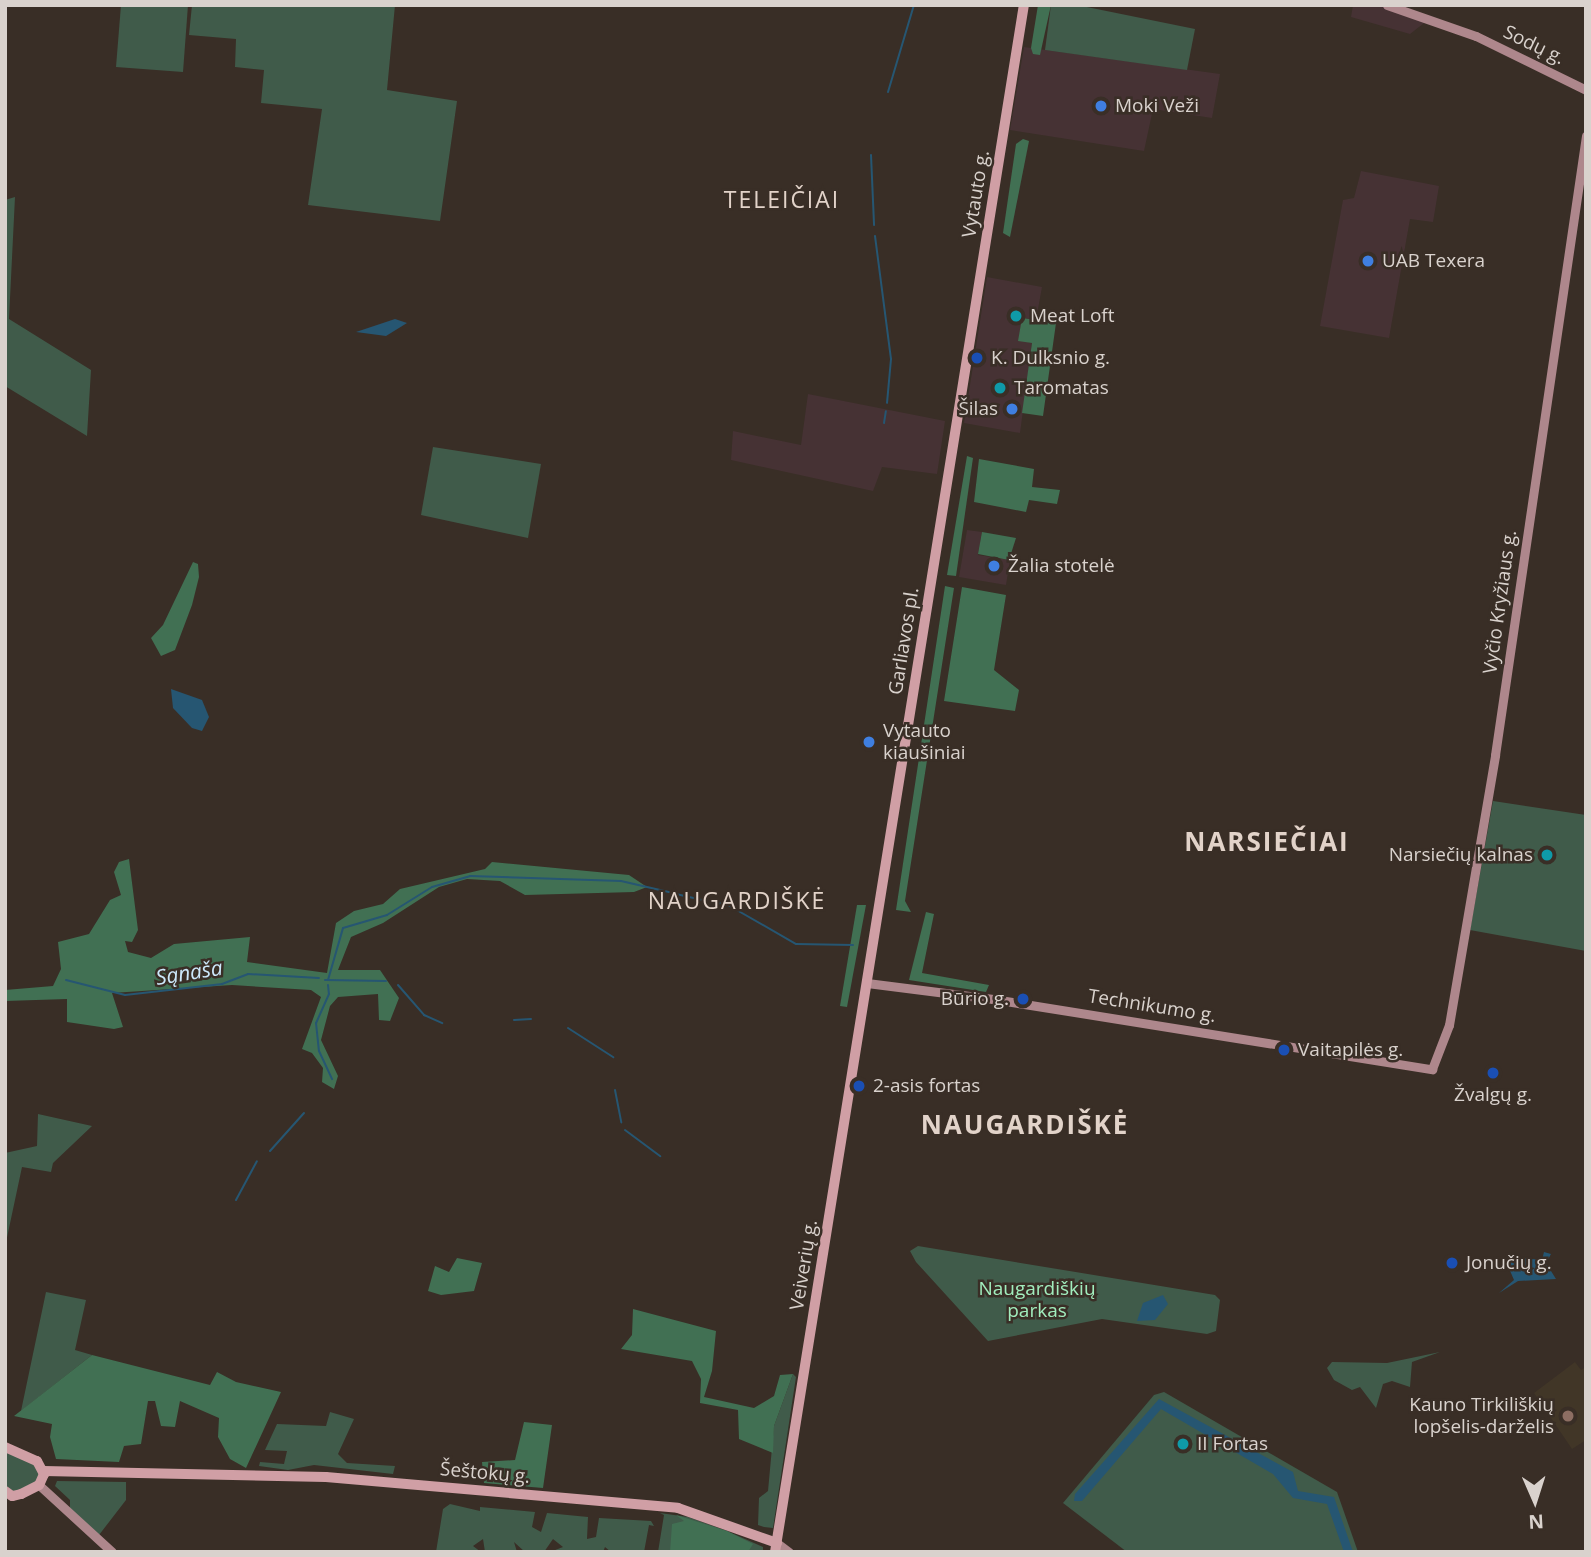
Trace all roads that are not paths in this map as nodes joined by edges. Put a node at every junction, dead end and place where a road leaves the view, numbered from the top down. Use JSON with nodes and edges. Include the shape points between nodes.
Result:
{"nodes":[{"id":1,"x":1024,"y":5,"type":"edge"},
{"id":2,"x":1387,"y":5,"type":"edge"},
{"id":3,"x":1586,"y":90,"type":"edge"},
{"id":4,"x":1586,"y":136,"type":"edge"},
{"id":5,"x":962,"y":388,"type":"joint"},
{"id":6,"x":867,"y":983,"type":"junction"},
{"id":7,"x":1432,"y":1069,"type":"joint"},
{"id":8,"x":6,"y":1446,"type":"edge"},
{"id":9,"x":44,"y":1471,"type":"junction"},
{"id":10,"x":39,"y":1485,"type":"junction"},
{"id":11,"x":5,"y":1491,"type":"edge"},
{"id":12,"x":776,"y":1547,"type":"edge"},
{"id":13,"x":112,"y":1552,"type":"edge"},
{"id":14,"x":789,"y":1552,"type":"edge"}],
"edges":[{"from":1,"to":5,"type":"main road","name":"Vytauto g."},
{"from":2,"to":3,"type":"street","name":"Sodų g.","via":[[1476,36]]},
{"from":4,"to":7,"type":"street","name":"Vyčio Kryžiaus g.","via":[[1495,755],[1449,1025]]},
{"from":5,"to":6,"type":"main road","name":"Garliavos pl."},
{"from":6,"to":7,"type":"street","name":"Technikumo g.","via":[[1018,1002]]},
{"from":6,"to":12,"type":"main road","name":"Veiverių g."},
{"from":8,"to":9,"type":"main road","via":[[37,1461]]},
{"from":9,"to":10,"type":"main road"},
{"from":9,"to":12,"type":"main road","name":"Šeštokų g.","via":[[326,1477],[678,1508]]},
{"from":10,"to":11,"type":"main road","via":[[15,1496]]},
{"from":10,"to":13,"type":"street"},
{"from":12,"to":14,"type":"street"}]}
